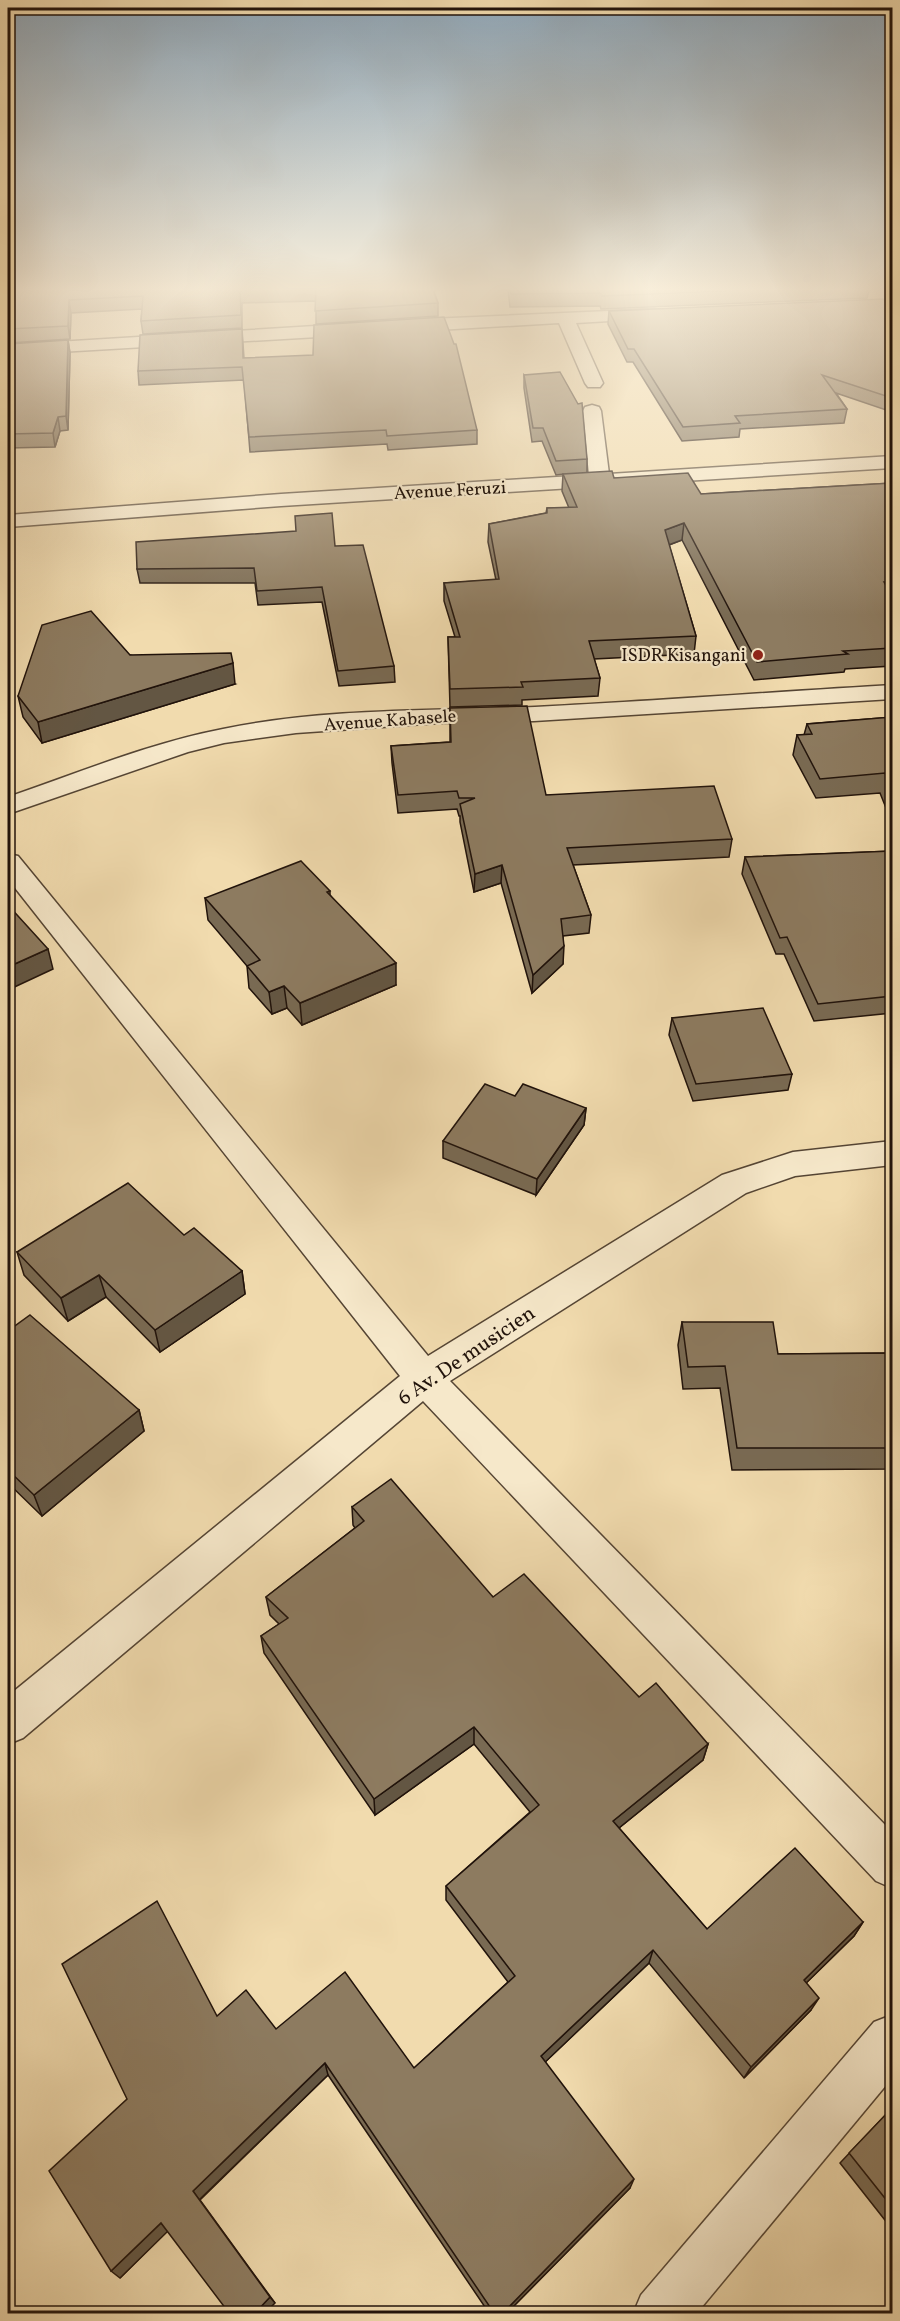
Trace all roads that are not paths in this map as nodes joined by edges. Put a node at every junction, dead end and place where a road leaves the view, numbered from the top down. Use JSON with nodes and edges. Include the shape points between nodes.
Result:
{"nodes":[{"id":1,"x":592,"y":411,"type":"dead end"},
{"id":2,"x":892,"y":462,"type":"edge"},
{"id":3,"x":600,"y":481,"type":"junction"},
{"id":4,"x":8,"y":521,"type":"edge"},
{"id":5,"x":892,"y":692,"type":"edge"},
{"id":6,"x":8,"y":806,"type":"edge"},
{"id":7,"x":8,"y":862,"type":"edge"},
{"id":8,"x":892,"y":1153,"type":"edge"},
{"id":9,"x":424,"y":1378,"type":"junction"},
{"id":10,"x":8,"y":1723,"type":"edge"},
{"id":11,"x":892,"y":1865,"type":"edge"},
{"id":12,"x":892,"y":2040,"type":"edge"},
{"id":13,"x":660,"y":2313,"type":"edge"}],
"edges":[{"from":1,"to":3,"type":"street"},
{"from":2,"to":3,"type":"street","name":"Avenue Feruzi"},
{"from":3,"to":4,"type":"street","name":"Avenue Feruzi"},
{"from":5,"to":6,"type":"street","name":"Avenue Kabasele","via":[[296,726],[179,747]]},
{"from":7,"to":9,"type":"street"},
{"from":8,"to":9,"type":"street","name":"6 Av. De musicien","via":[[793,1164],[734,1184]]},
{"from":9,"to":10,"type":"street","name":"6 Av. De musicien"},
{"from":9,"to":11,"type":"street"},
{"from":12,"to":13,"type":"street"}]}
